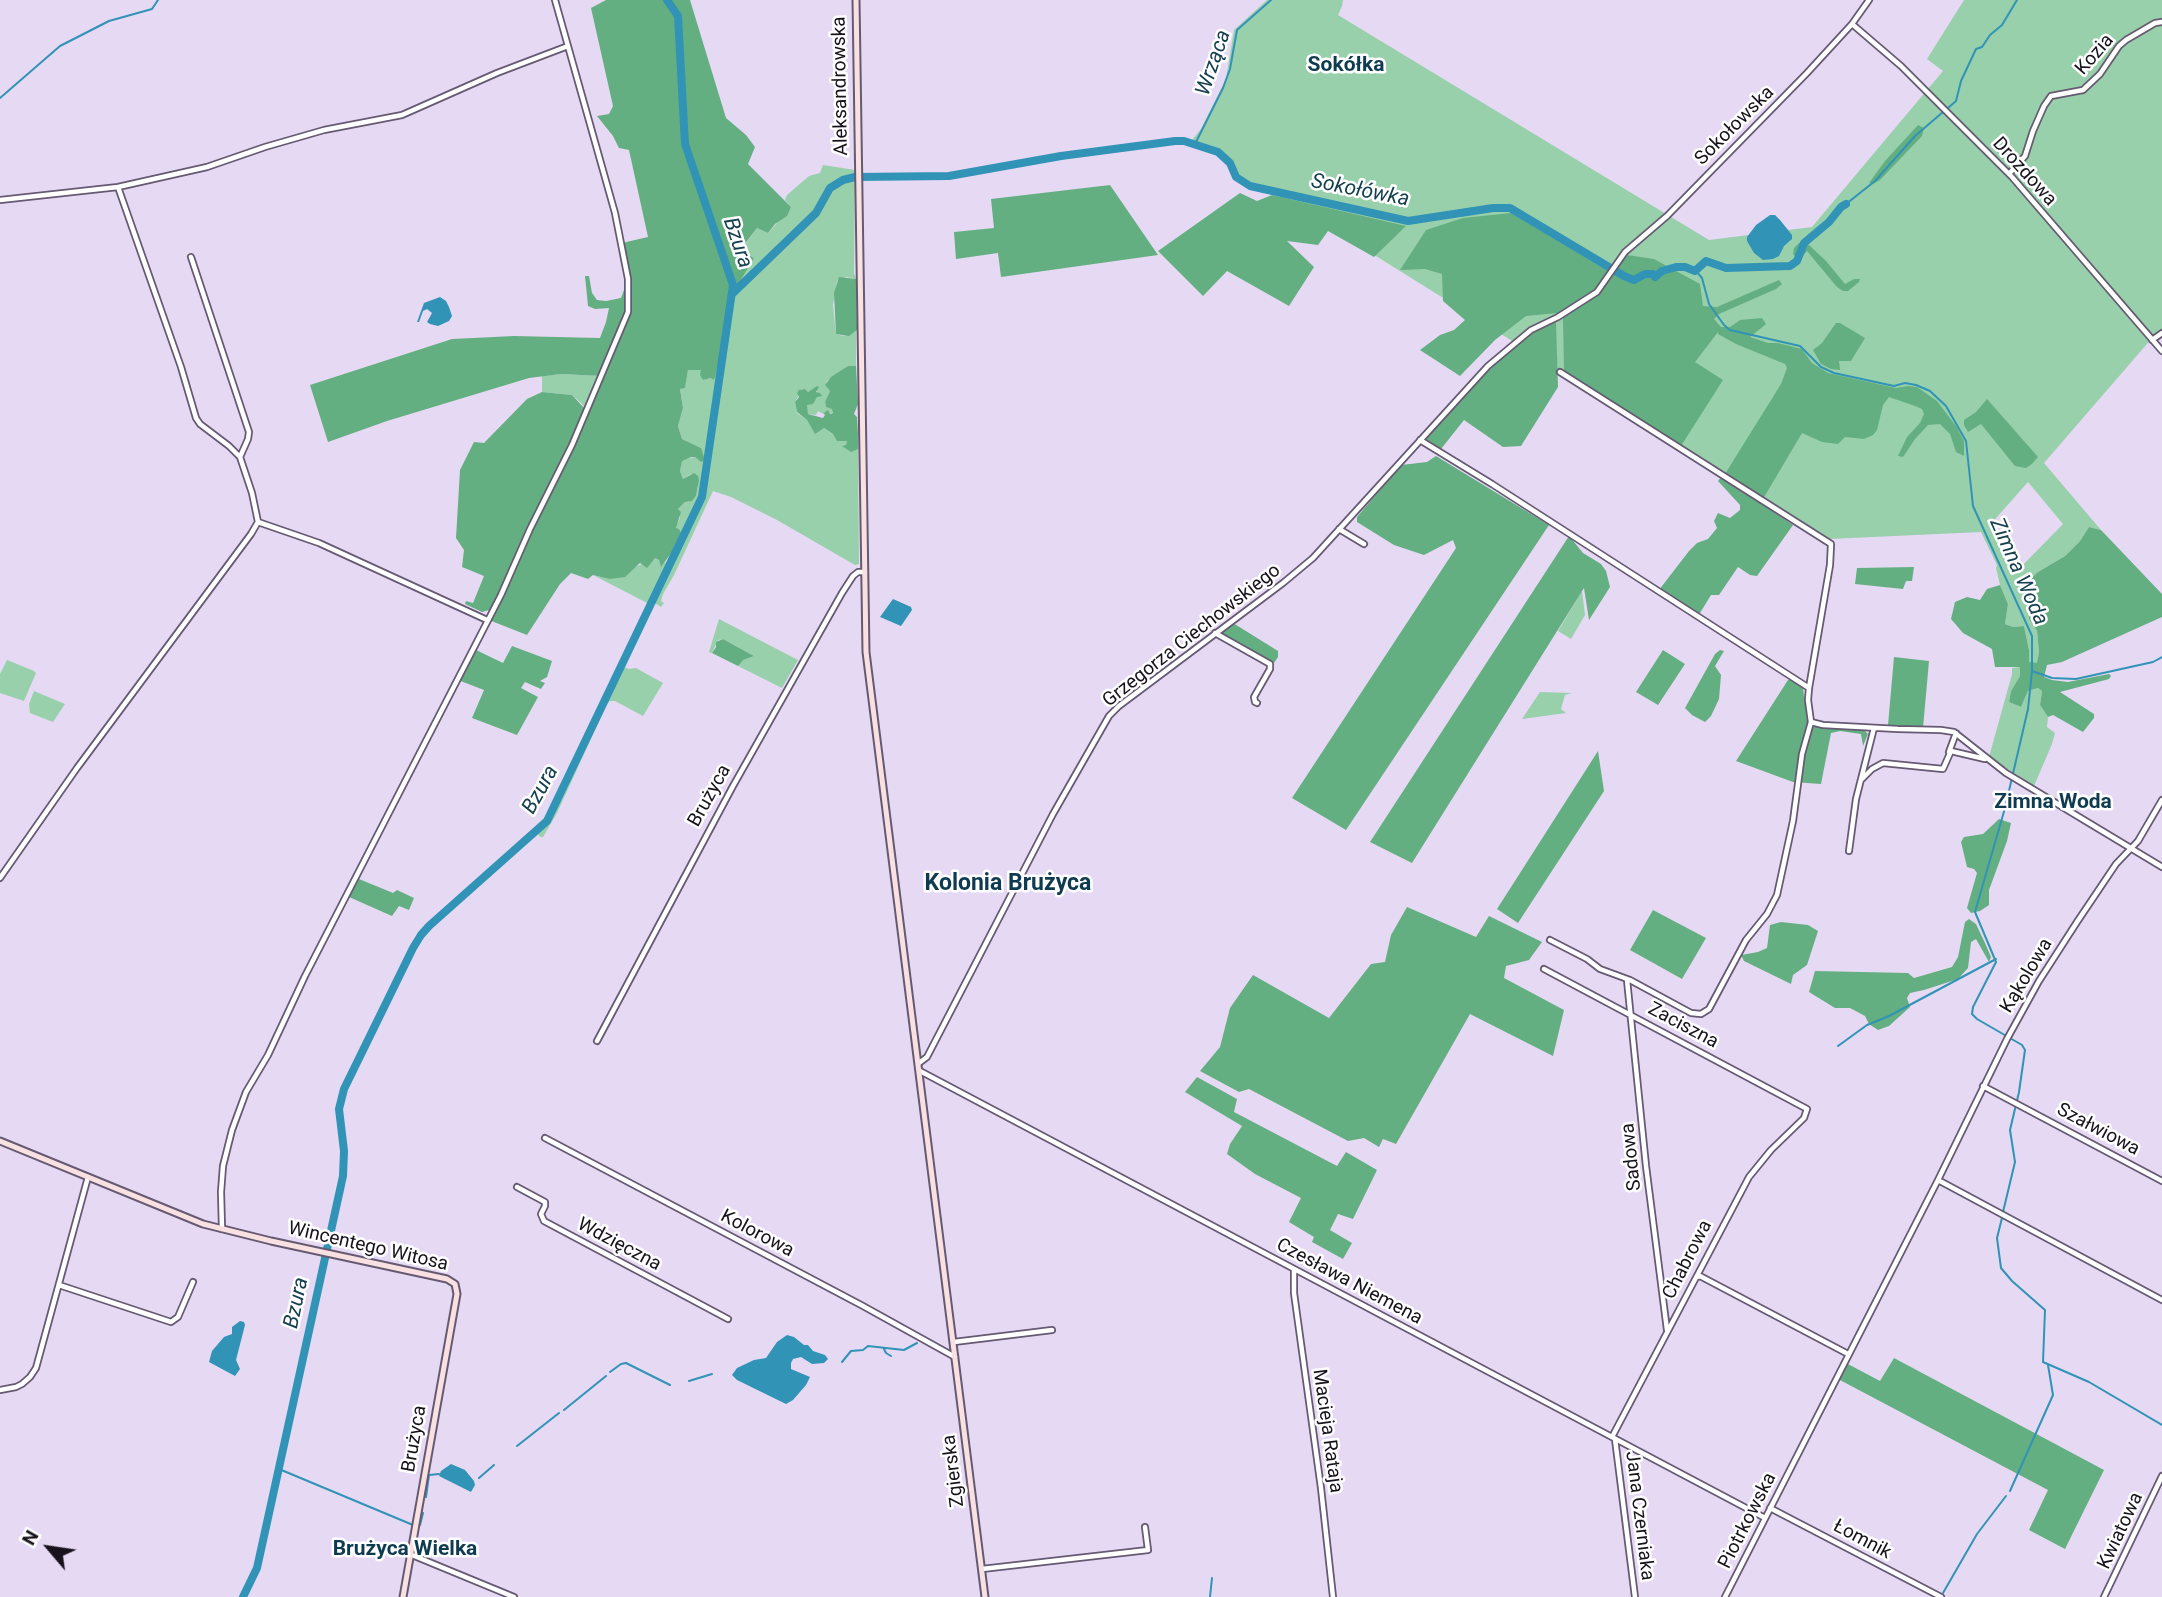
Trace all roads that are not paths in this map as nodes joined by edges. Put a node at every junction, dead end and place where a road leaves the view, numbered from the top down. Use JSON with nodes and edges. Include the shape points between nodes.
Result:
{"nodes":[{"id":1,"x":555,"y":0,"type":"edge"},
{"id":2,"x":856,"y":0,"type":"edge"},
{"id":3,"x":1869,"y":0,"type":"edge"},
{"id":4,"x":2162,"y":22,"type":"edge"},
{"id":5,"x":1852,"y":24,"type":"junction"},
{"id":6,"x":568,"y":46,"type":"junction"},
{"id":7,"x":2009,"y":174,"type":"junction"},
{"id":8,"x":118,"y":187,"type":"junction"},
{"id":9,"x":0,"y":200,"type":"edge"},
{"id":10,"x":191,"y":257,"type":"dead end"},
{"id":11,"x":2162,"y":333,"type":"edge"},
{"id":12,"x":2152,"y":340,"type":"junction"},
{"id":13,"x":2162,"y":352,"type":"edge"},
{"id":14,"x":1560,"y":372,"type":"dead end"},
{"id":15,"x":1420,"y":440,"type":"junction"},
{"id":16,"x":240,"y":457,"type":"junction"},
{"id":17,"x":258,"y":522,"type":"junction"},
{"id":18,"x":1339,"y":529,"type":"junction"},
{"id":19,"x":1364,"y":544,"type":"dead end"},
{"id":20,"x":861,"y":572,"type":"junction"},
{"id":21,"x":487,"y":620,"type":"junction"},
{"id":22,"x":1215,"y":633,"type":"junction"},
{"id":23,"x":1808,"y":688,"type":"junction"},
{"id":24,"x":1258,"y":703,"type":"dead end"},
{"id":25,"x":1811,"y":722,"type":"junction"},
{"id":26,"x":1874,"y":727,"type":"junction"},
{"id":27,"x":1956,"y":733,"type":"junction"},
{"id":28,"x":1949,"y":753,"type":"junction"},
{"id":29,"x":1988,"y":760,"type":"junction"},
{"id":30,"x":1862,"y":779,"type":"junction"},
{"id":31,"x":2162,"y":800,"type":"edge"},
{"id":32,"x":2132,"y":849,"type":"junction"},
{"id":33,"x":1849,"y":851,"type":"dead end"},
{"id":34,"x":2162,"y":867,"type":"edge"},
{"id":35,"x":0,"y":878,"type":"edge"},
{"id":36,"x":1550,"y":940,"type":"dead end"},
{"id":37,"x":1544,"y":969,"type":"dead end"},
{"id":38,"x":1627,"y":980,"type":"junction"},
{"id":39,"x":1630,"y":1014,"type":"junction"},
{"id":40,"x":597,"y":1041,"type":"dead end"},
{"id":41,"x":919,"y":1063,"type":"junction"},
{"id":42,"x":920,"y":1071,"type":"junction"},
{"id":43,"x":1983,"y":1086,"type":"junction"},
{"id":44,"x":1807,"y":1109,"type":"joint"},
{"id":45,"x":545,"y":1138,"type":"dead end"},
{"id":46,"x":0,"y":1141,"type":"edge"},
{"id":47,"x":88,"y":1177,"type":"junction"},
{"id":48,"x":1938,"y":1180,"type":"junction"},
{"id":49,"x":2162,"y":1181,"type":"edge"},
{"id":50,"x":517,"y":1187,"type":"dead end"},
{"id":51,"x":222,"y":1229,"type":"junction"},
{"id":52,"x":1294,"y":1269,"type":"junction"},
{"id":53,"x":1696,"y":1277,"type":"junction"},
{"id":54,"x":193,"y":1282,"type":"dead end"},
{"id":55,"x":59,"y":1285,"type":"junction"},
{"id":56,"x":456,"y":1286,"type":"joint"},
{"id":57,"x":2162,"y":1300,"type":"edge"},
{"id":58,"x":728,"y":1319,"type":"dead end"},
{"id":59,"x":1052,"y":1330,"type":"dead end"},
{"id":60,"x":1667,"y":1331,"type":"junction"},
{"id":61,"x":954,"y":1342,"type":"junction"},
{"id":62,"x":1848,"y":1354,"type":"junction"},
{"id":63,"x":956,"y":1357,"type":"junction"},
{"id":64,"x":0,"y":1390,"type":"edge"},
{"id":65,"x":1614,"y":1438,"type":"junction"},
{"id":66,"x":1796,"y":1458,"type":"joint"},
{"id":67,"x":2162,"y":1476,"type":"edge"},
{"id":68,"x":1770,"y":1508,"type":"junction"},
{"id":69,"x":1765,"y":1518,"type":"junction"},
{"id":70,"x":1146,"y":1527,"type":"dead end"},
{"id":71,"x":412,"y":1555,"type":"junction"},
{"id":72,"x":982,"y":1569,"type":"junction"},
{"id":73,"x":403,"y":1597,"type":"edge"},
{"id":74,"x":514,"y":1597,"type":"edge"},
{"id":75,"x":985,"y":1597,"type":"edge"},
{"id":76,"x":1333,"y":1597,"type":"edge"},
{"id":77,"x":1635,"y":1597,"type":"edge"},
{"id":78,"x":1725,"y":1597,"type":"edge"},
{"id":79,"x":1941,"y":1597,"type":"edge"},
{"id":80,"x":2104,"y":1597,"type":"edge"}],
"edges":[{"from":1,"to":6,"type":"street"},
{"from":2,"to":20,"type":"main road","name":"Aleksandrowska"},
{"from":3,"to":5,"type":"street","name":"Sokołowska"},
{"from":4,"to":7,"type":"street","name":"Kozia","via":[[2119,46],[2083,90],[2051,96],[2025,156]]},
{"from":5,"to":7,"type":"street","name":"Drozdowa"},
{"from":5,"to":15,"type":"street","name":"Sokołowska","via":[[1667,216],[1625,252],[1597,292],[1531,330],[1488,366]]},
{"from":6,"to":8,"type":"street","via":[[402,115],[324,130],[206,167]]},
{"from":6,"to":21,"type":"street","via":[[621,237],[628,312],[572,445]]},
{"from":7,"to":12,"type":"street","name":"Drozdowa"},
{"from":8,"to":9,"type":"street"},
{"from":8,"to":16,"type":"street","via":[[197,421]]},
{"from":10,"to":16,"type":"street","via":[[249,432]]},
{"from":11,"to":12,"type":"street"},
{"from":12,"to":13,"type":"street","name":"Drozdowa"},
{"from":14,"to":23,"type":"street","via":[[1831,544]]},
{"from":15,"to":18,"type":"street","name":"Grzegorza Ciechowskiego"},
{"from":15,"to":23,"type":"street"},
{"from":16,"to":17,"type":"street"},
{"from":17,"to":21,"type":"street","via":[[319,543]]},
{"from":17,"to":35,"type":"street"},
{"from":18,"to":19,"type":"street"},
{"from":18,"to":22,"type":"street","name":"Grzegorza Ciechowskiego","via":[[1305,565]]},
{"from":20,"to":40,"type":"street","name":"Brużyca","via":[[842,593],[733,786]]},
{"from":20,"to":41,"type":"main road","name":"Zgierska","via":[[866,652]]},
{"from":21,"to":51,"type":"street","via":[[246,1091],[223,1166]]},
{"from":22,"to":24,"type":"street","via":[[1270,664],[1254,697]]},
{"from":22,"to":41,"type":"street","name":"Grzegorza Ciechowskiego","via":[[1110,716],[927,1057]]},
{"from":23,"to":25,"type":"street"},
{"from":25,"to":26,"type":"street"},
{"from":25,"to":38,"type":"street","via":[[1777,895],[1713,1003],[1696,1015]]},
{"from":26,"to":27,"type":"street"},
{"from":26,"to":30,"type":"street"},
{"from":27,"to":28,"type":"street"},
{"from":27,"to":29,"type":"street"},
{"from":28,"to":29,"type":"street"},
{"from":28,"to":30,"type":"street","via":[[1944,769],[1883,763]]},
{"from":29,"to":32,"type":"street"},
{"from":30,"to":33,"type":"street"},
{"from":31,"to":32,"type":"street","name":"Kąkolowa"},
{"from":32,"to":34,"type":"street"},
{"from":32,"to":43,"type":"street","name":"Kąkolowa","via":[[2116,864],[2039,981]]},
{"from":36,"to":38,"type":"street"},
{"from":37,"to":39,"type":"street","name":"Zaciszna"},
{"from":38,"to":39,"type":"street","name":"Sadowa"},
{"from":39,"to":44,"type":"street","name":"Zaciszna"},
{"from":39,"to":60,"type":"street","name":"Sadowa"},
{"from":41,"to":42,"type":"main road","name":"Zgierska"},
{"from":42,"to":52,"type":"street","name":"Czesława Niemena"},
{"from":42,"to":61,"type":"main road","name":"Zgierska"},
{"from":43,"to":48,"type":"street","name":"Kąkolowa"},
{"from":43,"to":49,"type":"street","name":"Szałwiowa"},
{"from":44,"to":53,"type":"street","name":"Chabrowa","via":[[1804,1118],[1749,1177]]},
{"from":45,"to":63,"type":"street","name":"Kolorowa"},
{"from":46,"to":47,"type":"main road","name":"Wincentego Witosa"},
{"from":47,"to":51,"type":"main road","name":"Wincentego Witosa"},
{"from":47,"to":55,"type":"street"},
{"from":48,"to":57,"type":"street"},
{"from":48,"to":62,"type":"street","name":"Kąkolowa"},
{"from":50,"to":58,"type":"street","name":"Wdzięczna","via":[[545,1202],[544,1220]]},
{"from":51,"to":56,"type":"main road","name":"Wincentego Witosa","via":[[447,1279]]},
{"from":52,"to":65,"type":"street","name":"Czesława Niemena"},
{"from":52,"to":76,"type":"street","name":"Macieja Rataja"},
{"from":53,"to":60,"type":"street","name":"Chabrowa"},
{"from":53,"to":62,"type":"street"},
{"from":54,"to":55,"type":"street","via":[[178,1317],[171,1322]]},
{"from":55,"to":64,"type":"street","via":[[34,1371],[19,1386]]},
{"from":56,"to":71,"type":"main road","name":"Brużyca"},
{"from":59,"to":61,"type":"street"},
{"from":60,"to":65,"type":"street","name":"Chabrowa"},
{"from":61,"to":63,"type":"main road","name":"Zgierska"},
{"from":62,"to":66,"type":"street","name":"Kąkolowa"},
{"from":63,"to":72,"type":"main road","name":"Zgierska"},
{"from":65,"to":69,"type":"street","name":"Czesława Niemena"},
{"from":65,"to":77,"type":"street","name":"Jana Czerniaka"},
{"from":66,"to":68,"type":"street","name":"Piotrkowska"},
{"from":67,"to":80,"type":"street","name":"Kwiatowa"},
{"from":68,"to":69,"type":"street","name":"Piotrkowska"},
{"from":68,"to":79,"type":"street","name":"Łomnik"},
{"from":69,"to":78,"type":"street","name":"Piotrkowska"},
{"from":70,"to":72,"type":"street","via":[[1147,1550]]},
{"from":71,"to":73,"type":"main road","name":"Brużyca"},
{"from":71,"to":74,"type":"street"},
{"from":72,"to":75,"type":"main road","name":"Zgierska"}]}
